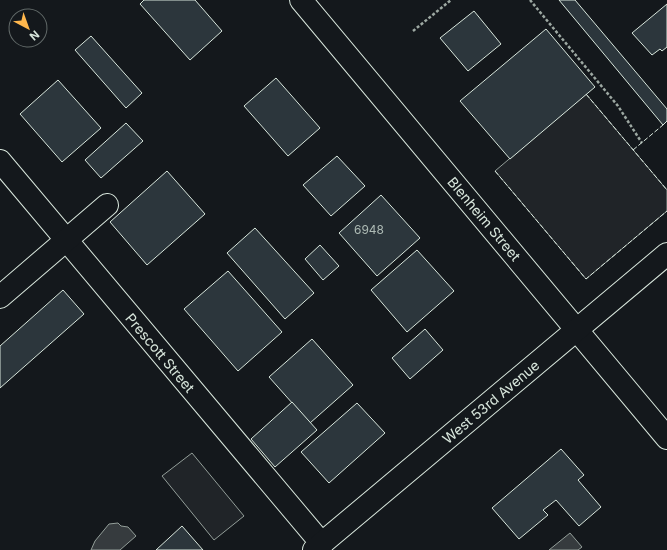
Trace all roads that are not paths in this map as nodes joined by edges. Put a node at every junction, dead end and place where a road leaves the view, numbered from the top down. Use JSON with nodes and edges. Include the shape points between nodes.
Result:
{"nodes":[{"id":1,"x":301,"y":0,"type":"edge"},
{"id":2,"x":0,"y":161,"type":"edge"},
{"id":3,"x":107,"y":205,"type":"dead end"},
{"id":4,"x":66,"y":241,"type":"junction"},
{"id":5,"x":667,"y":254,"type":"edge"},
{"id":6,"x":0,"y":297,"type":"edge"},
{"id":7,"x":577,"y":330,"type":"junction"},
{"id":8,"x":667,"y":438,"type":"edge"},
{"id":9,"x":318,"y":547,"type":"edge"}],
"edges":[{"from":1,"to":7,"type":"street","name":"Blenheim Street"},
{"from":2,"to":4,"type":"street","name":"Prescott Street"},
{"from":3,"to":4,"type":"street"},
{"from":4,"to":6,"type":"street"},
{"from":4,"to":9,"type":"street","name":"Prescott Street"},
{"from":5,"to":7,"type":"street","name":"West 53rd Avenue"},
{"from":7,"to":8,"type":"street","name":"Blenheim Street"},
{"from":7,"to":9,"type":"street","name":"West 53rd Avenue"}]}
